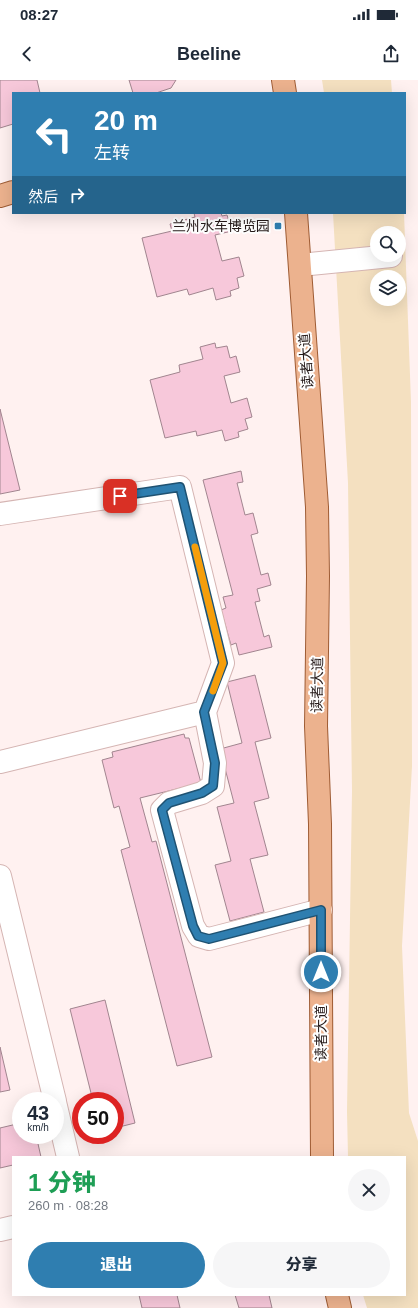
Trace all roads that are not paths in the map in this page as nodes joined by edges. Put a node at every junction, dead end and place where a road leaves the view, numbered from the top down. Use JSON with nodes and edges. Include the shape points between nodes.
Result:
{"nodes":[{"id":1,"x":283,"y":80,"type":"edge"},
{"id":2,"x":285,"y":92,"type":"edge"},
{"id":3,"x":12,"y":192,"type":"edge"},
{"id":4,"x":0,"y":196,"type":"edge"},
{"id":5,"x":296,"y":214,"type":"edge"},
{"id":6,"x":370,"y":258,"type":"edge"},
{"id":7,"x":300,"y":265,"type":"junction"},
{"id":8,"x":0,"y":514,"type":"edge"},
{"id":9,"x":204,"y":712,"type":"junction"},
{"id":10,"x":0,"y":762,"type":"edge"},
{"id":11,"x":0,"y":876,"type":"edge"},
{"id":12,"x":321,"y":910,"type":"junction"},
{"id":13,"x":53,"y":1092,"type":"edge"},
{"id":14,"x":64,"y":1140,"type":"edge"},
{"id":15,"x":68,"y":1156,"type":"edge"},
{"id":16,"x":322,"y":1156,"type":"edge"},
{"id":17,"x":12,"y":1227,"type":"edge"},
{"id":18,"x":0,"y":1230,"type":"edge"},
{"id":19,"x":337,"y":1296,"type":"edge"},
{"id":20,"x":340,"y":1308,"type":"edge"}],
"edges":[{"from":1,"to":2,"type":"main road"},
{"from":3,"to":4,"type":"main road"},
{"from":5,"to":7,"type":"main road","name":"读者大道"},
{"from":6,"to":7,"type":"lane"},
{"from":7,"to":12,"type":"main road","name":"读者大道","via":[[317,507],[316,726]]},
{"from":8,"to":9,"type":"lane","via":[[180,487],[223,663]]},
{"from":9,"to":10,"type":"lane"},
{"from":9,"to":12,"type":"lane","via":[[215,763],[213,786],[202,793],[169,803],[162,810],[193,926],[198,936],[209,939]]},
{"from":11,"to":13,"type":"lane"},
{"from":12,"to":16,"type":"main road","name":"读者大道"},
{"from":14,"to":15,"type":"lane"},
{"from":17,"to":18,"type":"lane"},
{"from":19,"to":20,"type":"main road"}]}
